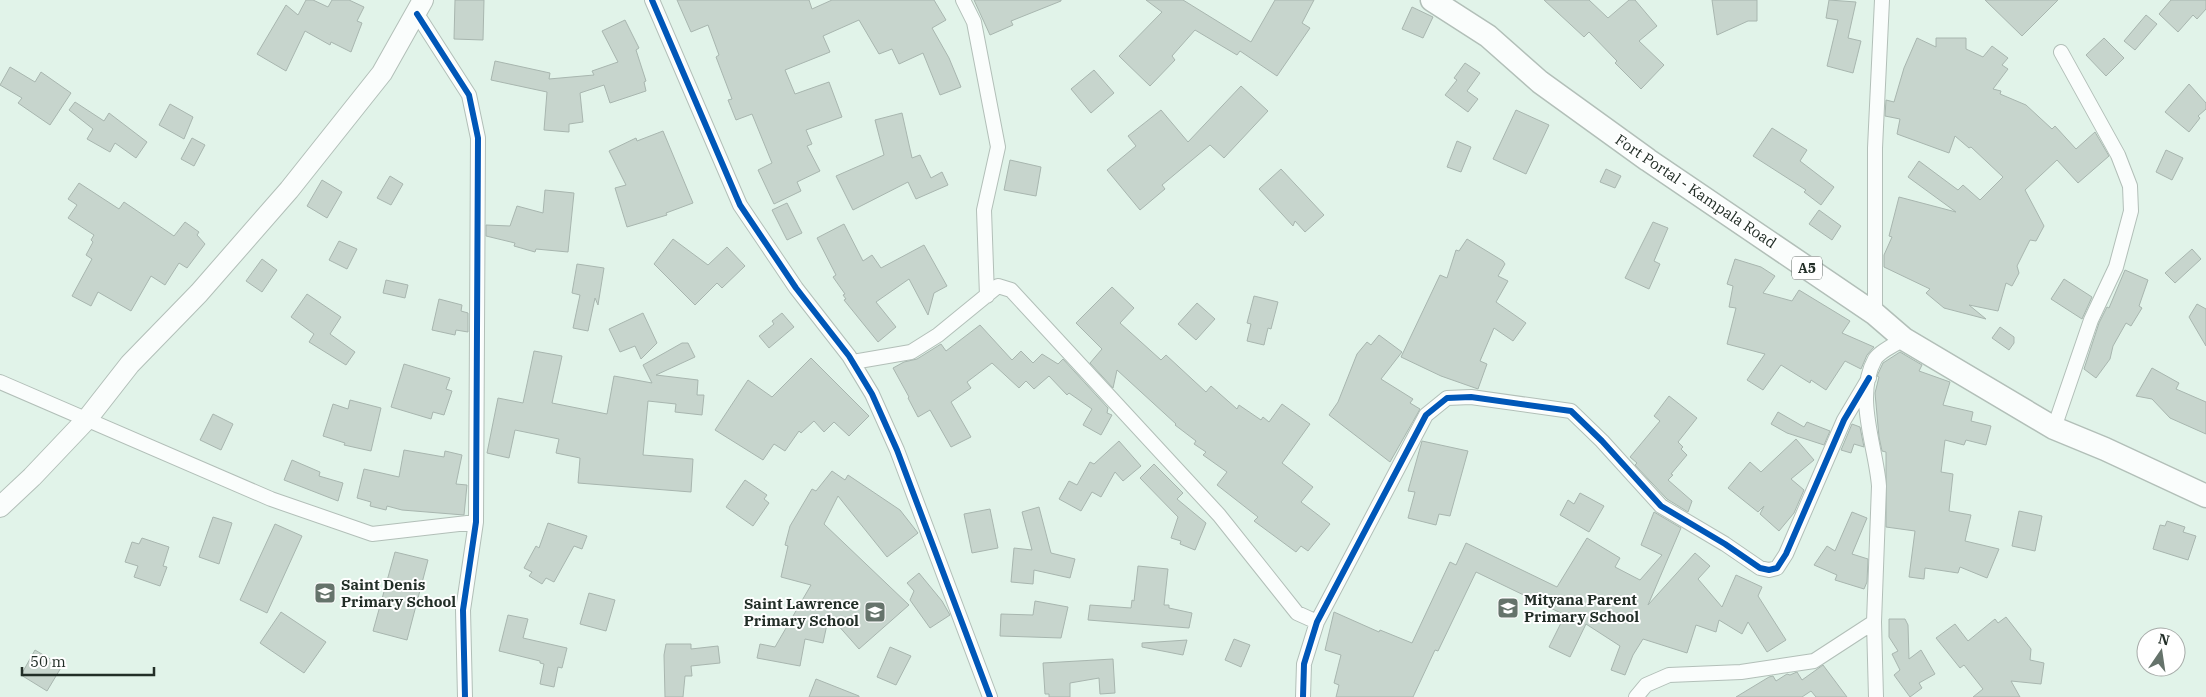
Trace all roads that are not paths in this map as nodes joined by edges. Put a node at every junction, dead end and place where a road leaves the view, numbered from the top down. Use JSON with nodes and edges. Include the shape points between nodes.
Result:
{"nodes":[{"id":1,"x":652,"y":0,"type":"edge"},
{"id":2,"x":963,"y":0,"type":"edge"},
{"id":3,"x":1432,"y":0,"type":"edge"},
{"id":4,"x":1882,"y":0,"type":"edge"},
{"id":5,"x":420,"y":7,"type":"edge"},
{"id":6,"x":2062,"y":52,"type":"dead end"},
{"id":7,"x":987,"y":296,"type":"junction"},
{"id":8,"x":1875,"y":314,"type":"junction"},
{"id":9,"x":1904,"y":339,"type":"junction"},
{"id":10,"x":853,"y":362,"type":"junction"},
{"id":11,"x":1869,"y":378,"type":"junction"},
{"id":12,"x":0,"y":382,"type":"edge"},
{"id":13,"x":87,"y":419,"type":"junction"},
{"id":14,"x":2054,"y":428,"type":"junction"},
{"id":15,"x":2206,"y":496,"type":"edge"},
{"id":16,"x":0,"y":507,"type":"edge"},
{"id":17,"x":476,"y":522,"type":"junction"},
{"id":18,"x":1317,"y":622,"type":"junction"},
{"id":19,"x":1874,"y":622,"type":"junction"},
{"id":20,"x":465,"y":697,"type":"edge"},
{"id":21,"x":990,"y":697,"type":"edge"},
{"id":22,"x":1303,"y":697,"type":"edge"},
{"id":23,"x":1636,"y":697,"type":"edge"},
{"id":24,"x":1876,"y":697,"type":"edge"}],
"edges":[{"from":1,"to":10,"type":"street","via":[[740,205],[796,288]]},
{"from":2,"to":7,"type":"street","via":[[974,22],[998,147],[984,210]]},
{"from":3,"to":8,"type":"main road","name":"Fort Portal - Kampala Road","number":"A5","via":[[1488,36],[1540,82],[1648,160]]},
{"from":4,"to":8,"type":"street","via":[[1875,148]]},
{"from":5,"to":13,"type":"street","via":[[382,73],[289,190],[200,293],[130,364]]},
{"from":5,"to":17,"type":"street","via":[[469,95],[478,138]]},
{"from":6,"to":14,"type":"street","via":[[2118,156],[2130,186],[2131,211],[2116,267],[2091,320]]},
{"from":7,"to":10,"type":"street","via":[[911,352]]},
{"from":7,"to":18,"type":"street","via":[[998,286],[1011,290],[1020,298],[1219,515],[1297,612]]},
{"from":8,"to":9,"type":"main road","name":"Fort Portal - Kampala Road","number":"A5"},
{"from":9,"to":11,"type":"street","via":[[1876,357]]},
{"from":9,"to":14,"type":"main road","name":"Fort Portal - Kampala Road","number":"A5"},
{"from":10,"to":21,"type":"street","via":[[872,394],[897,450]]},
{"from":11,"to":18,"type":"street","via":[[1844,420],[1786,554],[1777,568],[1769,570],[1760,568],[1661,506],[1572,411],[1471,397],[1447,398],[1426,415]]},
{"from":11,"to":19,"type":"street","via":[[1867,423],[1880,486]]},
{"from":12,"to":13,"type":"street"},
{"from":13,"to":16,"type":"street"},
{"from":13,"to":17,"type":"street","via":[[271,498],[372,534]]},
{"from":14,"to":15,"type":"main road","name":"Fort Portal - Kampala Road","number":"A5","via":[[2105,448]]},
{"from":17,"to":20,"type":"street","via":[[463,610]]},
{"from":18,"to":22,"type":"street","via":[[1304,664]]},
{"from":19,"to":23,"type":"street","via":[[1814,661],[1741,672],[1669,675],[1646,685]]},
{"from":19,"to":24,"type":"street"}]}
